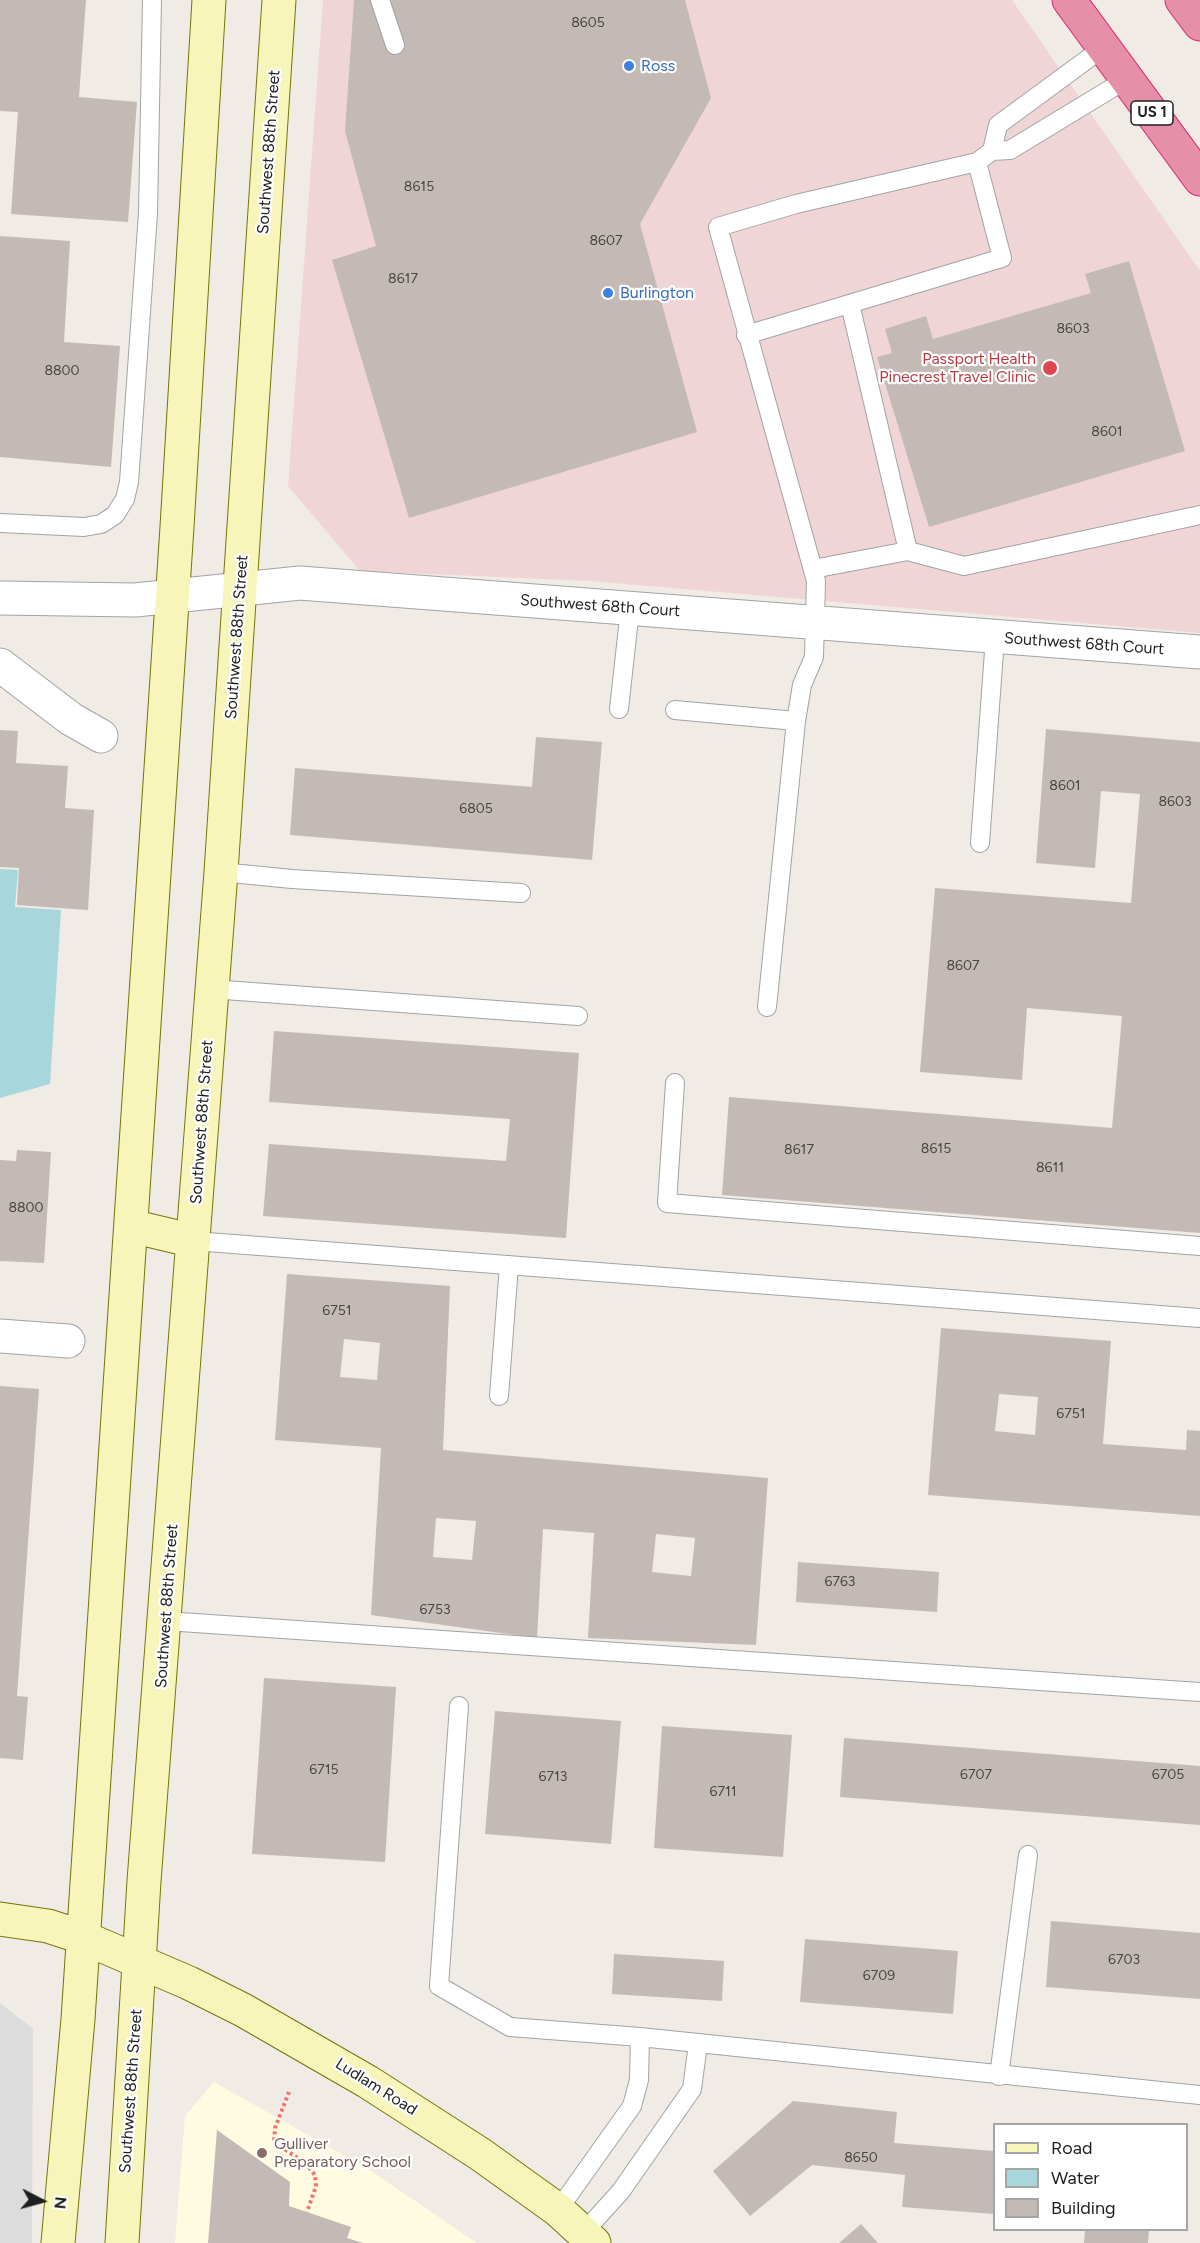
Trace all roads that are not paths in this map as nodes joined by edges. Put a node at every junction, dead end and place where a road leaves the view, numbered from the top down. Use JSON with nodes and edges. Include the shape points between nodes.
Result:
{"nodes":[{"id":1,"x":152,"y":0,"type":"edge"},
{"id":2,"x":209,"y":0,"type":"edge"},
{"id":3,"x":279,"y":0,"type":"edge"},
{"id":4,"x":380,"y":0,"type":"edge"},
{"id":5,"x":1069,"y":0,"type":"edge"},
{"id":6,"x":1182,"y":0,"type":"edge"},
{"id":7,"x":1200,"y":24,"type":"edge"},
{"id":8,"x":395,"y":45,"type":"dead end"},
{"id":9,"x":1104,"y":47,"type":"junction"},
{"id":10,"x":1128,"y":79,"type":"junction"},
{"id":11,"x":992,"y":151,"type":"junction"},
{"id":12,"x":977,"y":162,"type":"junction"},
{"id":13,"x":1200,"y":178,"type":"edge"},
{"id":14,"x":850,"y":304,"type":"junction"},
{"id":15,"x":746,"y":335,"type":"junction"},
{"id":16,"x":1200,"y":515,"type":"edge"},
{"id":17,"x":0,"y":523,"type":"edge"},
{"id":18,"x":908,"y":551,"type":"junction"},
{"id":19,"x":813,"y":569,"type":"junction"},
{"id":20,"x":240,"y":588,"type":"junction"},
{"id":21,"x":171,"y":597,"type":"junction"},
{"id":22,"x":0,"y":598,"type":"edge"},
{"id":23,"x":630,"y":609,"type":"junction"},
{"id":24,"x":815,"y":622,"type":"junction"},
{"id":25,"x":994,"y":638,"type":"junction"},
{"id":26,"x":1200,"y":652,"type":"edge"},
{"id":27,"x":0,"y":664,"type":"edge"},
{"id":28,"x":619,"y":709,"type":"dead end"},
{"id":29,"x":675,"y":710,"type":"dead end"},
{"id":30,"x":796,"y":721,"type":"junction"},
{"id":31,"x":101,"y":736,"type":"dead end"},
{"id":32,"x":980,"y":843,"type":"dead end"},
{"id":33,"x":221,"y":872,"type":"junction"},
{"id":34,"x":521,"y":893,"type":"dead end"},
{"id":35,"x":211,"y":989,"type":"junction"},
{"id":36,"x":767,"y":1007,"type":"dead end"},
{"id":37,"x":578,"y":1016,"type":"dead end"},
{"id":38,"x":675,"y":1083,"type":"dead end"},
{"id":39,"x":130,"y":1226,"type":"junction"},
{"id":40,"x":194,"y":1241,"type":"junction"},
{"id":41,"x":1200,"y":1246,"type":"edge"},
{"id":42,"x":509,"y":1265,"type":"junction"},
{"id":43,"x":1200,"y":1318,"type":"edge"},
{"id":44,"x":0,"y":1336,"type":"edge"},
{"id":45,"x":68,"y":1341,"type":"dead end"},
{"id":46,"x":499,"y":1396,"type":"dead end"},
{"id":47,"x":166,"y":1620,"type":"junction"},
{"id":48,"x":1200,"y":1692,"type":"edge"},
{"id":49,"x":459,"y":1706,"type":"dead end"},
{"id":50,"x":1028,"y":1855,"type":"dead end"},
{"id":51,"x":0,"y":1919,"type":"edge"},
{"id":52,"x":82,"y":1937,"type":"junction"},
{"id":53,"x":139,"y":1961,"type":"junction"},
{"id":54,"x":640,"y":2037,"type":"junction"},
{"id":55,"x":698,"y":2044,"type":"junction"},
{"id":56,"x":999,"y":2076,"type":"junction"},
{"id":57,"x":1200,"y":2095,"type":"edge"},
{"id":58,"x":558,"y":2210,"type":"junction"},
{"id":59,"x":589,"y":2238,"type":"edge"},
{"id":60,"x":58,"y":2243,"type":"edge"},
{"id":61,"x":122,"y":2243,"type":"edge"}],
"edges":[{"from":1,"to":17,"type":"lane","via":[[148,213],[129,482],[115,515],[101,524],[84,527]]},
{"from":2,"to":21,"type":"street"},
{"from":3,"to":20,"type":"street","name":"Southwest 88th Street"},
{"from":4,"to":8,"type":"lane"},
{"from":5,"to":9,"type":"highway","number":"US 1"},
{"from":6,"to":7,"type":"highway"},
{"from":9,"to":10,"type":"highway","number":"US 1"},
{"from":9,"to":11,"type":"lane","via":[[998,124]]},
{"from":10,"to":11,"type":"lane","via":[[1010,150]]},
{"from":10,"to":13,"type":"highway","number":"US 1"},
{"from":11,"to":12,"type":"lane"},
{"from":12,"to":14,"type":"lane","via":[[1002,258]]},
{"from":12,"to":15,"type":"lane","via":[[796,204],[718,227]]},
{"from":14,"to":15,"type":"lane"},
{"from":14,"to":18,"type":"lane"},
{"from":15,"to":19,"type":"lane"},
{"from":16,"to":18,"type":"lane","via":[[964,566]]},
{"from":18,"to":19,"type":"lane"},
{"from":19,"to":24,"type":"lane"},
{"from":20,"to":21,"type":"street","name":"Southwest 68th Court"},
{"from":20,"to":23,"type":"street","name":"Southwest 68th Court","via":[[300,583]]},
{"from":20,"to":33,"type":"street","name":"Southwest 88th Street"},
{"from":21,"to":22,"type":"street","name":"Southwest 68th Court"},
{"from":21,"to":39,"type":"street"},
{"from":23,"to":24,"type":"street","name":"Southwest 68th Court"},
{"from":23,"to":28,"type":"lane"},
{"from":24,"to":25,"type":"street","name":"Southwest 68th Court"},
{"from":24,"to":30,"type":"lane","via":[[814,657],[802,685]]},
{"from":25,"to":26,"type":"street","name":"Southwest 68th Court"},
{"from":25,"to":32,"type":"lane"},
{"from":27,"to":31,"type":"street","via":[[71,719]]},
{"from":29,"to":30,"type":"lane"},
{"from":30,"to":36,"type":"lane"},
{"from":33,"to":34,"type":"lane"},
{"from":33,"to":35,"type":"street","name":"Southwest 88th Street"},
{"from":35,"to":37,"type":"lane"},
{"from":35,"to":40,"type":"street","name":"Southwest 88th Street"},
{"from":38,"to":41,"type":"lane","via":[[667,1203]]},
{"from":39,"to":40,"type":"street"},
{"from":39,"to":52,"type":"street"},
{"from":40,"to":42,"type":"lane"},
{"from":40,"to":47,"type":"street","name":"Southwest 88th Street"},
{"from":42,"to":43,"type":"lane"},
{"from":42,"to":46,"type":"lane"},
{"from":44,"to":45,"type":"street"},
{"from":47,"to":48,"type":"lane"},
{"from":47,"to":53,"type":"street","name":"Southwest 88th Street"},
{"from":49,"to":54,"type":"lane","via":[[439,1986],[510,2027]]},
{"from":50,"to":56,"type":"lane"},
{"from":51,"to":52,"type":"street","name":"Ludlam Road","via":[[48,1926]]},
{"from":52,"to":53,"type":"street","name":"Ludlam Road"},
{"from":52,"to":60,"type":"street"},
{"from":53,"to":58,"type":"street","name":"Ludlam Road","via":[[243,2010],[330,2059],[480,2154]]},
{"from":53,"to":61,"type":"street","name":"Southwest 88th Street"},
{"from":54,"to":55,"type":"lane"},
{"from":54,"to":58,"type":"lane","via":[[639,2080],[632,2106]]},
{"from":55,"to":56,"type":"lane"},
{"from":55,"to":59,"type":"lane","via":[[692,2089]]},
{"from":56,"to":57,"type":"lane"},
{"from":58,"to":59,"type":"street","name":"Ludlam Road"}]}
